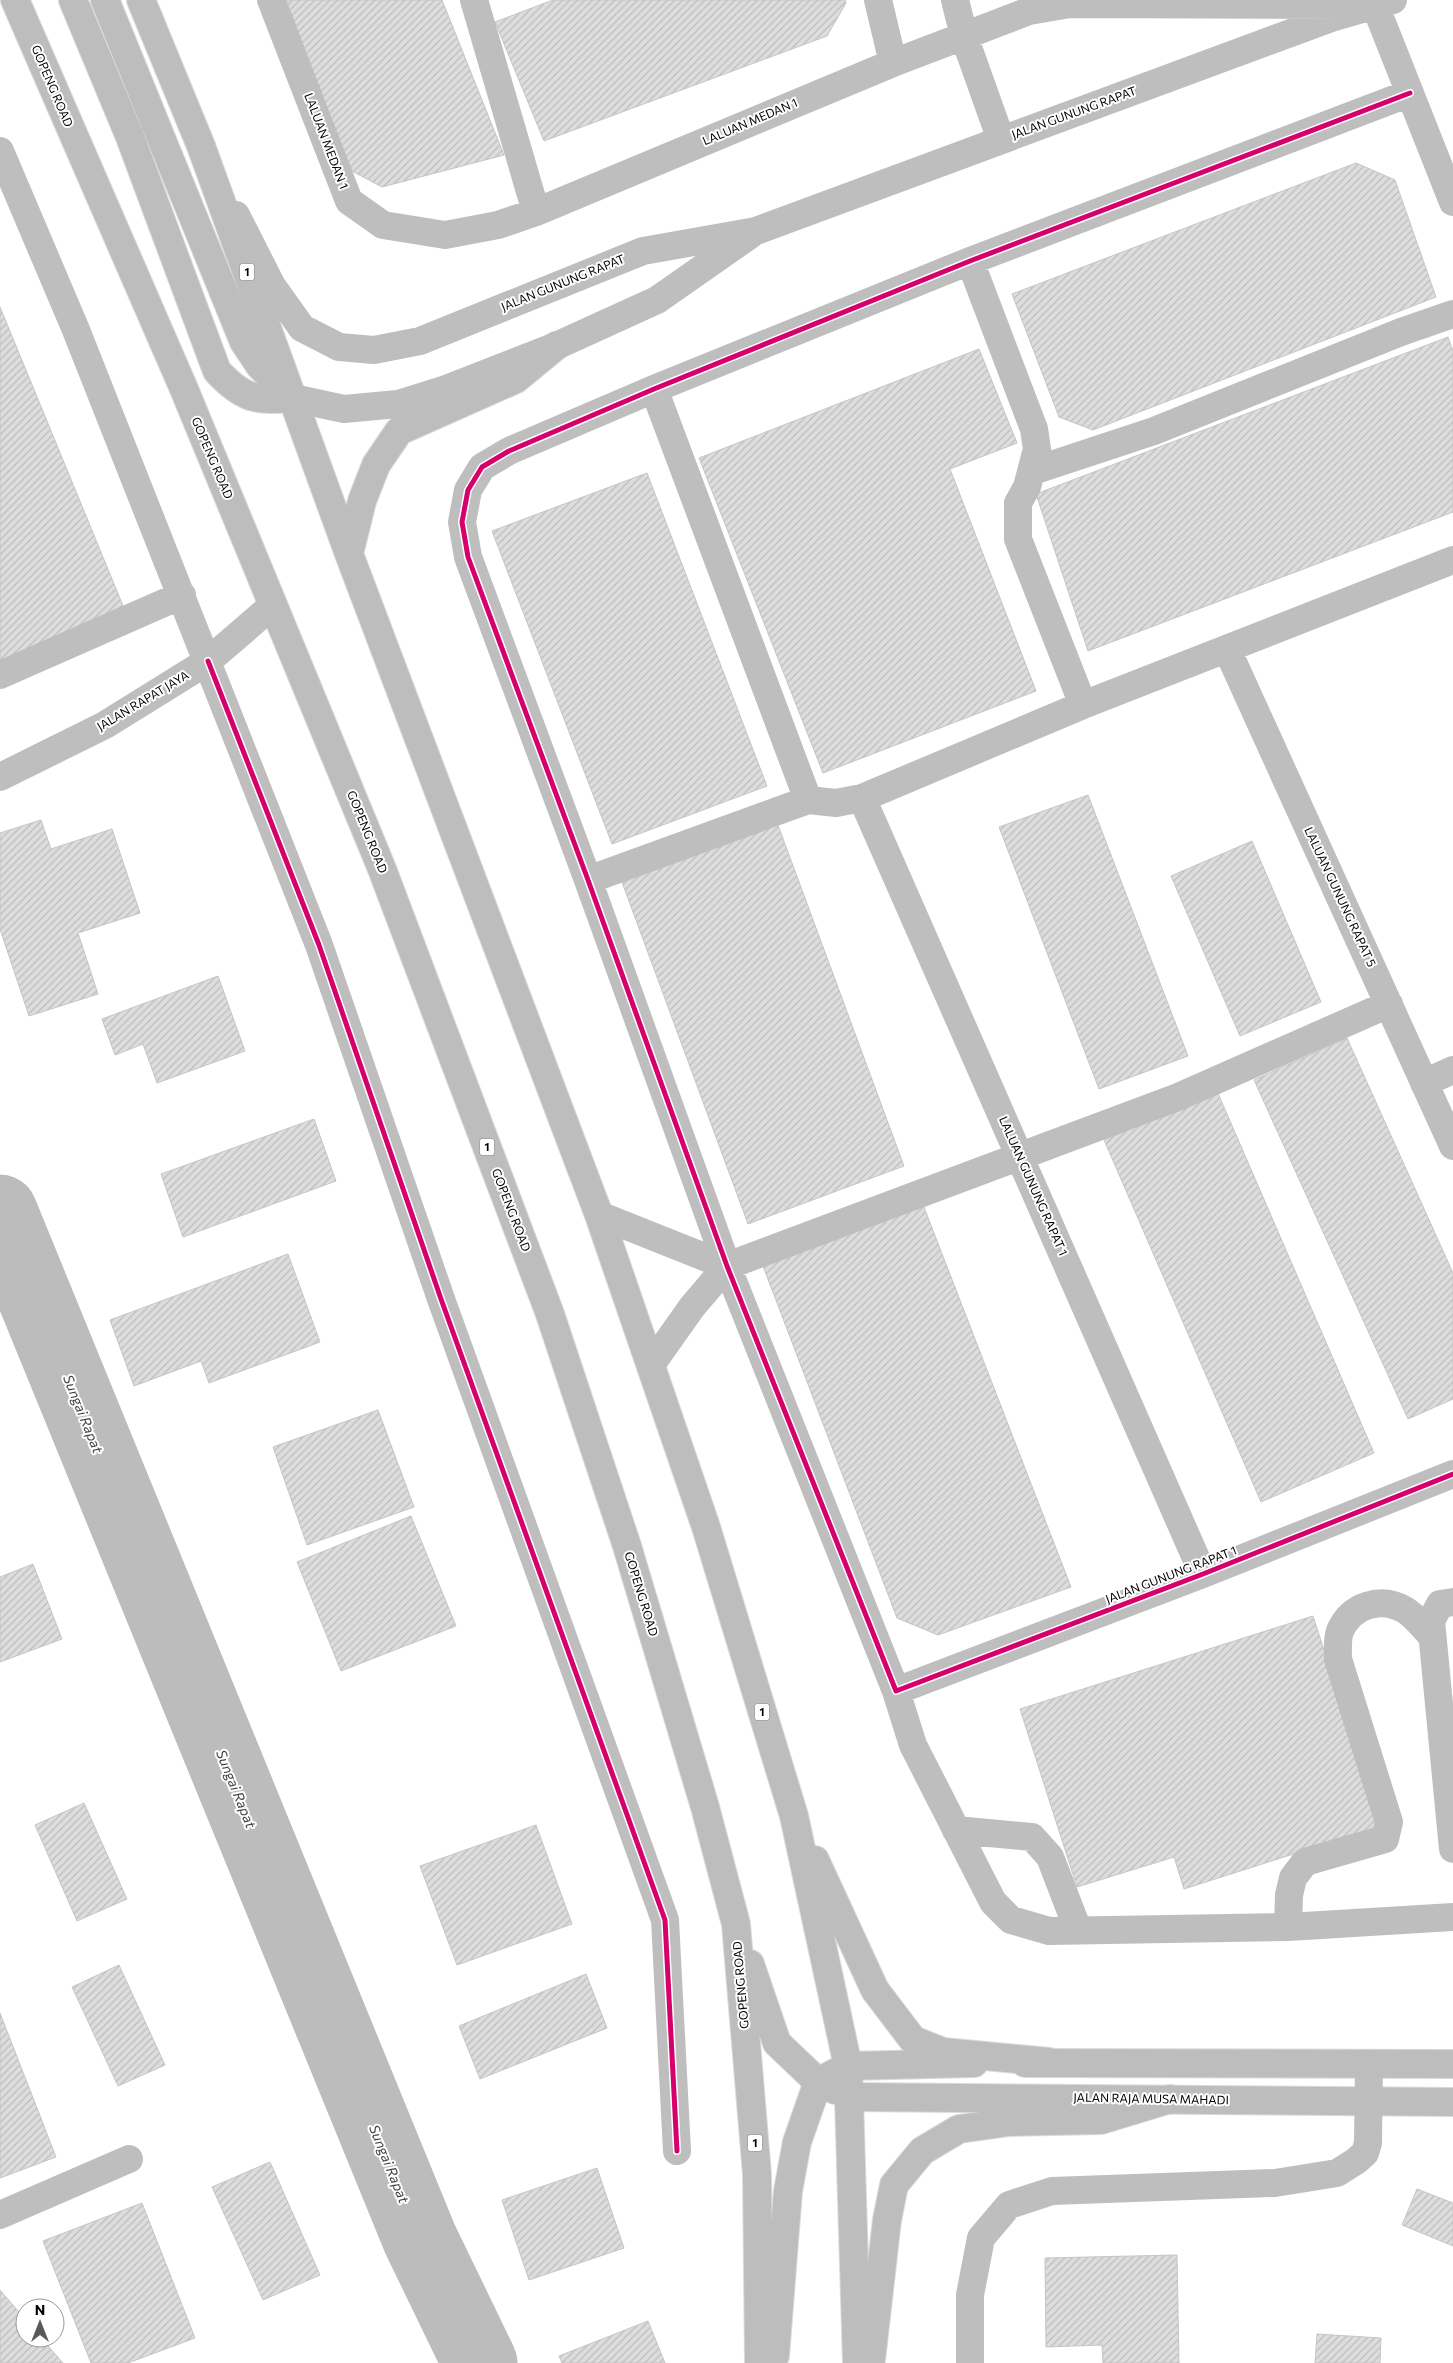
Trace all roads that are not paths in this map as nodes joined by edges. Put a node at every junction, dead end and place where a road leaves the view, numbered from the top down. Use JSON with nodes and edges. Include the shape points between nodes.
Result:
{"nodes":[{"id":1,"x":15,"y":0,"type":"edge"},
{"id":2,"x":73,"y":0,"type":"edge"},
{"id":3,"x":106,"y":0,"type":"edge"},
{"id":4,"x":142,"y":0,"type":"edge"},
{"id":5,"x":272,"y":0,"type":"edge"},
{"id":6,"x":474,"y":0,"type":"edge"},
{"id":7,"x":878,"y":0,"type":"edge"},
{"id":8,"x":956,"y":0,"type":"edge"},
{"id":9,"x":1384,"y":3,"type":"edge"},
{"id":10,"x":964,"y":36,"type":"junction"},
{"id":11,"x":893,"y":63,"type":"junction"},
{"id":12,"x":1410,"y":93,"type":"junction"},
{"id":13,"x":1001,"y":140,"type":"junction"},
{"id":14,"x":201,"y":146,"type":"junction"},
{"id":15,"x":0,"y":151,"type":"edge"},
{"id":16,"x":1453,"y":202,"type":"edge"},
{"id":17,"x":536,"y":212,"type":"junction"},
{"id":18,"x":756,"y":231,"type":"junction"},
{"id":19,"x":970,"y":261,"type":"junction"},
{"id":20,"x":1453,"y":314,"type":"edge"},
{"id":21,"x":556,"y":346,"type":"junction"},
{"id":22,"x":654,"y":388,"type":"junction"},
{"id":23,"x":293,"y":398,"type":"junction"},
{"id":24,"x":1033,"y":471,"type":"junction"},
{"id":25,"x":349,"y":554,"type":"junction"},
{"id":26,"x":1453,"y":560,"type":"edge"},
{"id":27,"x":182,"y":595,"type":"junction"},
{"id":28,"x":273,"y":605,"type":"junction"},
{"id":29,"x":1227,"y":649,"type":"junction"},
{"id":30,"x":208,"y":661,"type":"junction"},
{"id":31,"x":0,"y":675,"type":"edge"},
{"id":32,"x":1084,"y":705,"type":"junction"},
{"id":33,"x":0,"y":777,"type":"edge"},
{"id":34,"x":862,"y":798,"type":"junction"},
{"id":35,"x":808,"y":800,"type":"junction"},
{"id":36,"x":588,"y":880,"type":"junction"},
{"id":37,"x":1389,"y":1004,"type":"junction"},
{"id":38,"x":1453,"y":1070,"type":"edge"},
{"id":39,"x":1424,"y":1083,"type":"junction"},
{"id":40,"x":1453,"y":1146,"type":"edge"},
{"id":41,"x":1020,"y":1156,"type":"junction"},
{"id":42,"x":599,"y":1215,"type":"junction"},
{"id":43,"x":727,"y":1266,"type":"junction"},
{"id":44,"x":651,"y":1365,"type":"junction"},
{"id":45,"x":1453,"y":1474,"type":"edge"},
{"id":46,"x":1203,"y":1574,"type":"junction"},
{"id":47,"x":1453,"y":1602,"type":"edge"},
{"id":48,"x":1431,"y":1635,"type":"junction"},
{"id":49,"x":896,"y":1691,"type":"junction"},
{"id":50,"x":794,"y":1816,"type":"junction"},
{"id":51,"x":956,"y":1830,"type":"junction"},
{"id":52,"x":1453,"y":1849,"type":"edge"},
{"id":53,"x":1453,"y":1917,"type":"edge"},
{"id":54,"x":736,"y":1924,"type":"junction"},
{"id":55,"x":1288,"y":1927,"type":"junction"},
{"id":56,"x":1078,"y":1930,"type":"junction"},
{"id":57,"x":1049,"y":2062,"type":"junction"},
{"id":58,"x":1369,"y":2064,"type":"junction"},
{"id":59,"x":1453,"y":2064,"type":"edge"},
{"id":60,"x":848,"y":2066,"type":"junction"},
{"id":61,"x":818,"y":2082,"type":"junction"},
{"id":62,"x":849,"y":2097,"type":"junction"},
{"id":63,"x":1170,"y":2099,"type":"junction"},
{"id":64,"x":1369,"y":2102,"type":"junction"},
{"id":65,"x":1453,"y":2102,"type":"edge"},
{"id":66,"x":677,"y":2151,"type":"dead end"},
{"id":67,"x":129,"y":2159,"type":"dead end"},
{"id":68,"x":0,"y":2215,"type":"edge"},
{"id":69,"x":759,"y":2363,"type":"edge"},
{"id":70,"x":774,"y":2363,"type":"edge"},
{"id":71,"x":857,"y":2363,"type":"edge"},
{"id":72,"x":870,"y":2363,"type":"edge"},
{"id":73,"x":970,"y":2363,"type":"edge"}],
"edges":[{"from":1,"to":28,"type":"main road","name":"GOPENG ROAD","number":"1","via":[[184,388]]},
{"from":2,"to":23,"type":"main road","via":[[130,137],[217,370],[234,389],[263,400]]},
{"from":3,"to":23,"type":"main road","via":[[244,342],[260,366]]},
{"from":4,"to":14,"type":"main road","number":"1"},
{"from":5,"to":17,"type":"street","name":"LALUAN MEDAN 1","via":[[349,201],[383,225],[445,235],[498,225]]},
{"from":6,"to":17,"type":"street"},
{"from":7,"to":11,"type":"street"},
{"from":8,"to":10,"type":"street"},
{"from":9,"to":10,"type":"street","name":"LALUAN MEDAN 1","via":[[1070,4],[1029,12]]},
{"from":9,"to":12,"type":"street"},
{"from":9,"to":13,"type":"street","name":"JALAN GUNUNG RAPAT","via":[[1331,18]]},
{"from":10,"to":11,"type":"street","name":"LALUAN MEDAN 1"},
{"from":10,"to":13,"type":"street"},
{"from":11,"to":17,"type":"street","name":"LALUAN MEDAN 1"},
{"from":12,"to":16,"type":"street"},
{"from":12,"to":19,"type":"street"},
{"from":13,"to":18,"type":"street","name":"JALAN GUNUNG RAPAT"},
{"from":14,"to":18,"type":"street","name":"JALAN GUNUNG RAPAT","via":[[272,286],[302,328],[338,347],[374,350],[420,341],[643,251]]},
{"from":14,"to":23,"type":"main road","number":"1"},
{"from":15,"to":27,"type":"street"},
{"from":18,"to":21,"type":"street","name":"JALAN GUNUNG RAPAT","via":[[656,300]]},
{"from":19,"to":22,"type":"street"},
{"from":19,"to":24,"type":"street","via":[[1034,429],[1037,449]]},
{"from":20,"to":24,"type":"street","via":[[1154,431]]},
{"from":21,"to":23,"type":"street","name":"JALAN GUNUNG RAPAT","via":[[398,404],[344,409]]},
{"from":21,"to":25,"type":"main road","via":[[516,379],[399,431],[376,465],[362,501]]},
{"from":22,"to":35,"type":"street"},
{"from":22,"to":36,"type":"street","via":[[509,451],[482,467],[468,490],[462,522],[468,557]]},
{"from":23,"to":25,"type":"main road","number":"1"},
{"from":24,"to":32,"type":"street","via":[[1018,503],[1018,539]]},
{"from":25,"to":42,"type":"main road","number":"1"},
{"from":26,"to":29,"type":"street"},
{"from":27,"to":30,"type":"street"},
{"from":27,"to":31,"type":"street"},
{"from":28,"to":30,"type":"street","name":"JALAN RAPAT JAYA"},
{"from":28,"to":54,"type":"main road","name":"GOPENG ROAD","number":"1","via":[[382,869],[550,1314],[630,1555],[705,1807]]},
{"from":29,"to":32,"type":"street"},
{"from":29,"to":37,"type":"street","name":"LALUAN GUNUNG RAPAT 5"},
{"from":30,"to":33,"type":"street","name":"JALAN RAPAT JAYA","via":[[105,726]]},
{"from":30,"to":66,"type":"street","via":[[319,945],[441,1299],[665,1920]]},
{"from":32,"to":34,"type":"street"},
{"from":34,"to":35,"type":"street","via":[[836,803]]},
{"from":34,"to":41,"type":"street","name":"LALUAN GUNUNG RAPAT 1"},
{"from":35,"to":36,"type":"street"},
{"from":36,"to":43,"type":"street"},
{"from":37,"to":39,"type":"street","name":"LALUAN GUNUNG RAPAT 5"},
{"from":37,"to":41,"type":"street","via":[[1178,1097]]},
{"from":38,"to":39,"type":"street"},
{"from":39,"to":40,"type":"street","name":"LALUAN GUNUNG RAPAT 5"},
{"from":41,"to":43,"type":"street"},
{"from":41,"to":46,"type":"street","name":"LALUAN GUNUNG RAPAT 1"},
{"from":42,"to":43,"type":"street"},
{"from":42,"to":44,"type":"main road","number":"1"},
{"from":43,"to":44,"type":"street","via":[[692,1307]]},
{"from":43,"to":49,"type":"street"},
{"from":44,"to":50,"type":"main road","number":"1","via":[[706,1527]]},
{"from":45,"to":46,"type":"street","name":"JALAN GUNUNG RAPAT 1"},
{"from":46,"to":49,"type":"street","name":"JALAN GUNUNG RAPAT 1"},
{"from":47,"to":48,"type":"street","via":[[1440,1604],[1431,1621]]},
{"from":48,"to":52,"type":"street"},
{"from":48,"to":55,"type":"street","via":[[1406,1610],[1382,1602],[1366,1606],[1349,1616],[1339,1633],[1338,1659],[1389,1822],[1385,1839],[1305,1862],[1293,1878]]},
{"from":49,"to":51,"type":"street","via":[[913,1745]]},
{"from":50,"to":57,"type":"main road","via":[[875,1990],[913,2040],[943,2052]]},
{"from":50,"to":60,"type":"main road","number":"1"},
{"from":51,"to":56,"type":"street","via":[[992,1902],[1011,1920],[1050,1931]]},
{"from":51,"to":56,"type":"street","via":[[1032,1837],[1050,1857]]},
{"from":53,"to":55,"type":"street"},
{"from":54,"to":61,"type":"main road","via":[[777,2043]]},
{"from":54,"to":69,"type":"main road","name":"GOPENG ROAD","number":"1","via":[[757,2174]]},
{"from":55,"to":56,"type":"street"},
{"from":57,"to":58,"type":"main road"},
{"from":57,"to":60,"type":"main road"},
{"from":58,"to":59,"type":"main road"},
{"from":58,"to":64,"type":"street"},
{"from":60,"to":61,"type":"main road"},
{"from":60,"to":62,"type":"main road","number":"1"},
{"from":61,"to":62,"type":"main road"},
{"from":61,"to":70,"type":"main road","via":[[798,2142],[788,2191]]},
{"from":62,"to":63,"type":"main road","name":"JALAN RAJA MUSA MAHADI"},
{"from":62,"to":71,"type":"main road","number":"1"},
{"from":63,"to":64,"type":"main road","name":"JALAN RAJA MUSA MAHADI"},
{"from":63,"to":72,"type":"main road","via":[[1101,2120],[1008,2122],[958,2129],[922,2151],[894,2185]]},
{"from":64,"to":65,"type":"main road","name":"JALAN RAJA MUSA MAHADI"},
{"from":64,"to":73,"type":"street","via":[[1365,2153],[1337,2173],[1275,2182],[1052,2191],[1008,2205],[982,2238],[970,2295]]},
{"from":67,"to":68,"type":"street"}]}
